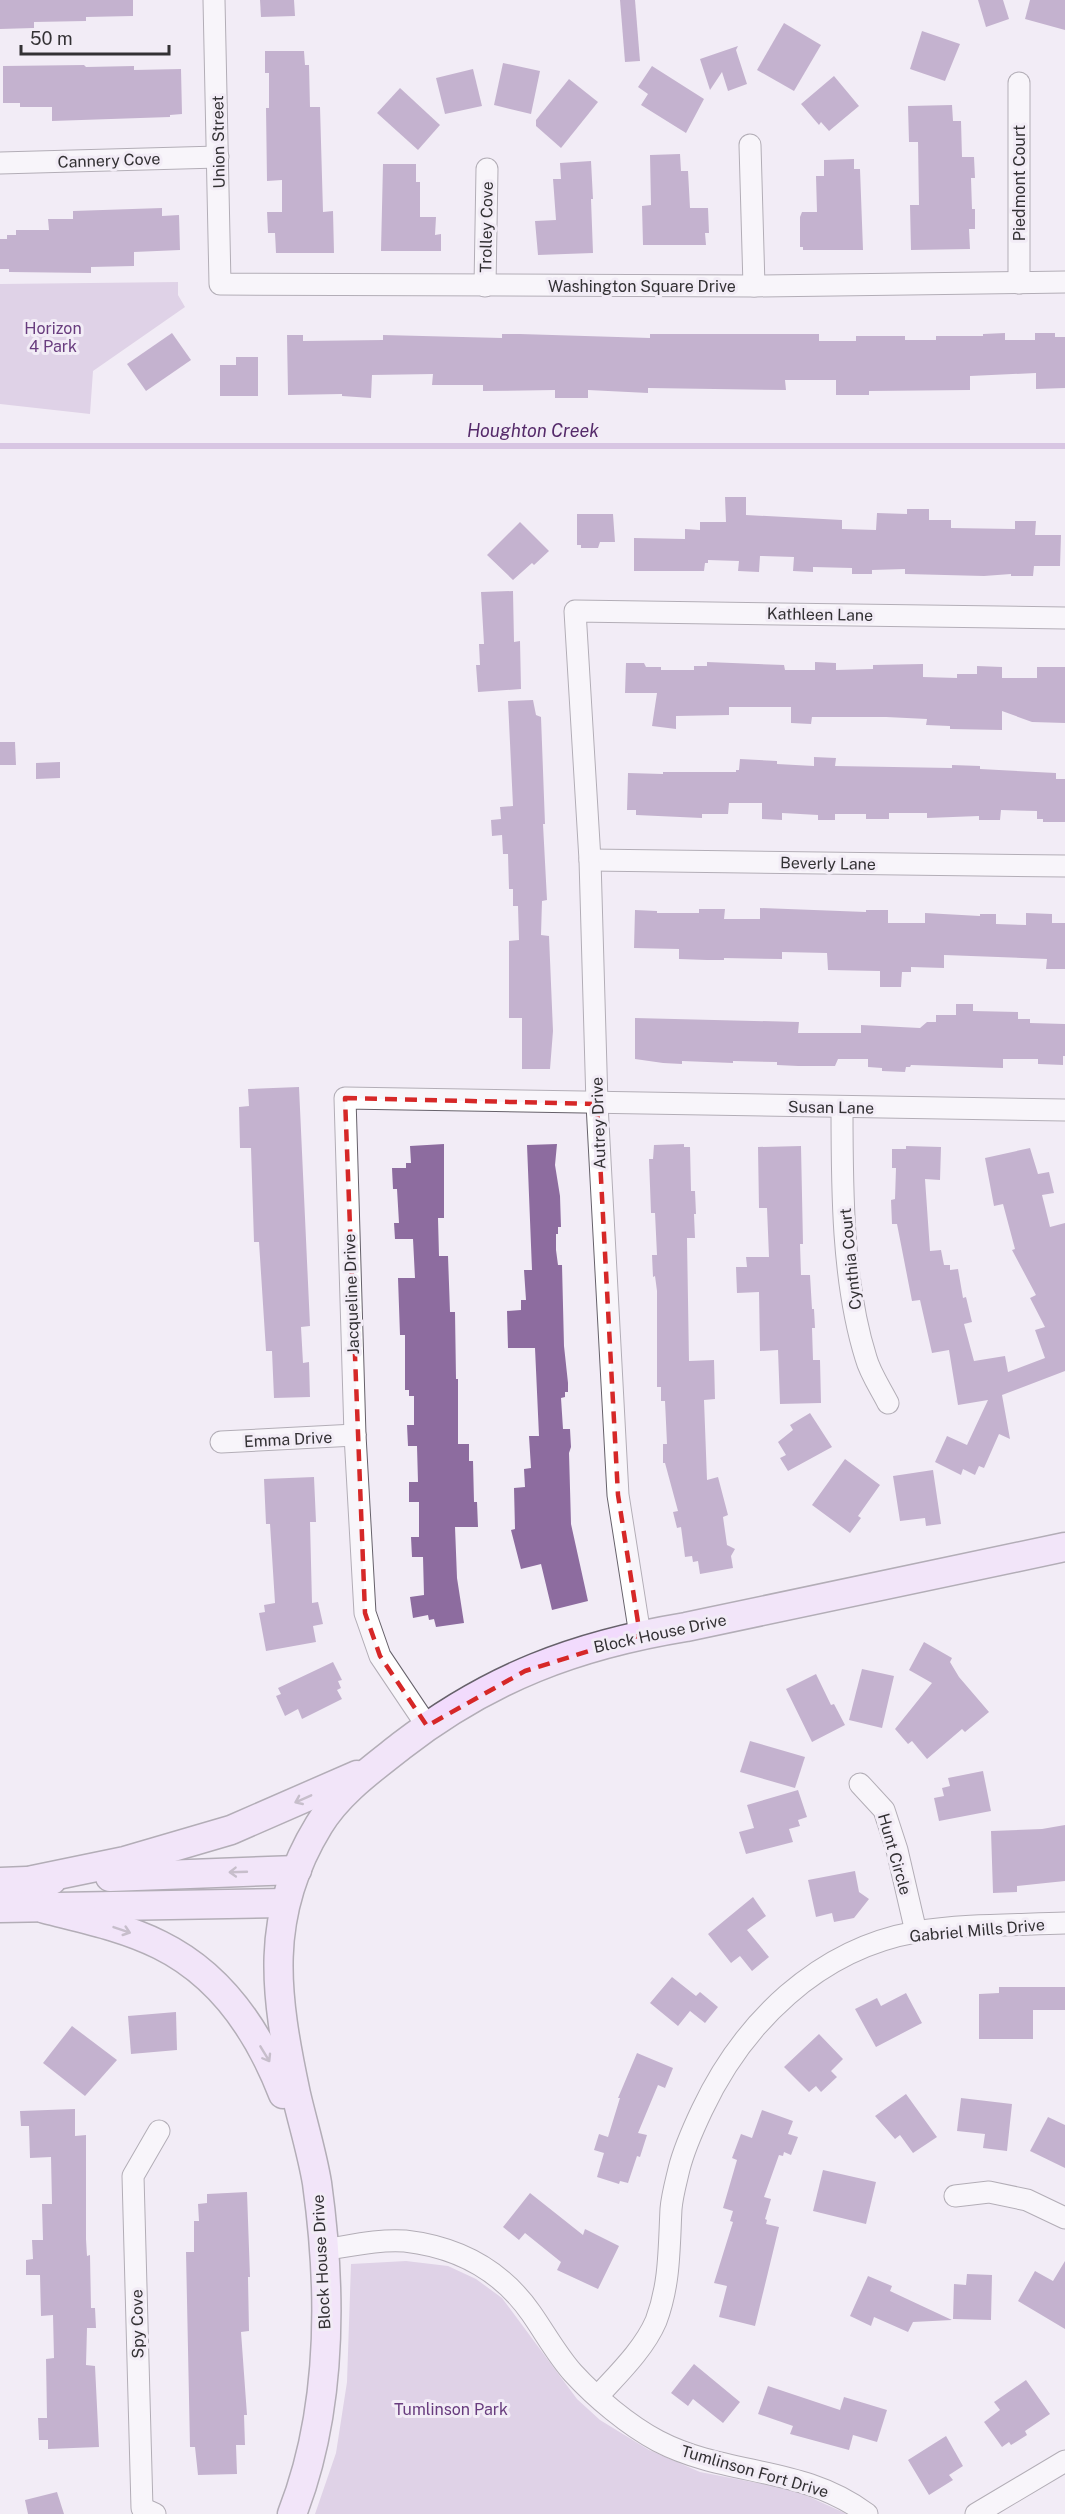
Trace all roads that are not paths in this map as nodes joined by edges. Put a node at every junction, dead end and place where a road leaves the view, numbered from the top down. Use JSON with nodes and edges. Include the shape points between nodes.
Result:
{"nodes":[{"id":1,"x":214,"y":0,"type":"edge"},
{"id":2,"x":1019,"y":83,"type":"dead end"},
{"id":3,"x":750,"y":145,"type":"dead end"},
{"id":4,"x":218,"y":157,"type":"junction"},
{"id":5,"x":0,"y":163,"type":"edge"},
{"id":6,"x":487,"y":169,"type":"dead end"},
{"id":7,"x":1065,"y":282,"type":"edge"},
{"id":8,"x":1018,"y":283,"type":"junction"},
{"id":9,"x":220,"y":284,"type":"joint"},
{"id":10,"x":485,"y":286,"type":"junction"},
{"id":11,"x":754,"y":286,"type":"junction"},
{"id":12,"x":575,"y":611,"type":"joint"},
{"id":13,"x":1065,"y":618,"type":"edge"},
{"id":14,"x":590,"y":860,"type":"junction"},
{"id":15,"x":1065,"y":866,"type":"edge"},
{"id":16,"x":597,"y":1104,"type":"junction"},
{"id":17,"x":842,"y":1108,"type":"junction"},
{"id":18,"x":1065,"y":1110,"type":"edge"},
{"id":19,"x":888,"y":1403,"type":"dead end"},
{"id":20,"x":356,"y":1435,"type":"junction"},
{"id":21,"x":221,"y":1442,"type":"dead end"},
{"id":22,"x":1065,"y":1547,"type":"edge"},
{"id":23,"x":640,"y":1635,"type":"junction"},
{"id":24,"x":427,"y":1726,"type":"junction"},
{"id":25,"x":375,"y":1766,"type":"junction"},
{"id":26,"x":860,"y":1784,"type":"dead end"},
{"id":27,"x":297,"y":1870,"type":"junction"},
{"id":28,"x":33,"y":1880,"type":"junction"},
{"id":29,"x":0,"y":1882,"type":"edge"},
{"id":30,"x":285,"y":1903,"type":"junction"},
{"id":31,"x":0,"y":1908,"type":"edge"},
{"id":32,"x":45,"y":1909,"type":"junction"},
{"id":33,"x":1065,"y":1923,"type":"edge"},
{"id":34,"x":916,"y":1932,"type":"junction"},
{"id":35,"x":159,"y":2131,"type":"dead end"},
{"id":36,"x":316,"y":2181,"type":"junction"},
{"id":37,"x":955,"y":2196,"type":"dead end"},
{"id":38,"x":1065,"y":2218,"type":"edge"},
{"id":39,"x":323,"y":2250,"type":"junction"},
{"id":40,"x":598,"y":2396,"type":"junction"},
{"id":41,"x":1065,"y":2461,"type":"edge"},
{"id":42,"x":155,"y":2514,"type":"edge"},
{"id":43,"x":292,"y":2514,"type":"edge"},
{"id":44,"x":867,"y":2514,"type":"edge"},
{"id":45,"x":976,"y":2514,"type":"edge"}],
"edges":[{"from":1,"to":4,"type":"street","name":"Union Street"},
{"from":2,"to":8,"type":"street","name":"Piedmont Court"},
{"from":3,"to":11,"type":"street"},
{"from":4,"to":5,"type":"street","name":"Cannery Cove"},
{"from":4,"to":9,"type":"street","name":"Union Street"},
{"from":6,"to":10,"type":"street","name":"Trolley Cove"},
{"from":7,"to":8,"type":"street","name":"Washington Square Drive"},
{"from":8,"to":11,"type":"street","name":"Washington Square Drive"},
{"from":9,"to":10,"type":"street","name":"Washington Square Drive"},
{"from":10,"to":11,"type":"street","name":"Washington Square Drive"},
{"from":12,"to":13,"type":"street","name":"Kathleen Lane"},
{"from":12,"to":14,"type":"street","name":"Autrey Drive"},
{"from":14,"to":15,"type":"street","name":"Beverly Lane"},
{"from":14,"to":16,"type":"street","name":"Autrey Drive"},
{"from":16,"to":17,"type":"street","name":"Susan Lane"},
{"from":16,"to":20,"type":"street","name":"Jacqueline Drive","via":[[345,1098]]},
{"from":16,"to":23,"type":"street","name":"Autrey Drive","via":[[618,1495]]},
{"from":17,"to":18,"type":"street","name":"Susan Lane"},
{"from":17,"to":19,"type":"street","name":"Cynthia Court","via":[[842,1183],[854,1307],[866,1360]]},
{"from":20,"to":21,"type":"street","name":"Emma Drive"},
{"from":20,"to":24,"type":"street","name":"Jacqueline Drive","via":[[365,1613],[380,1656]]},
{"from":22,"to":23,"type":"street","name":"Block House Drive"},
{"from":23,"to":24,"type":"street","name":"Block House Drive","via":[[525,1671],[476,1694]]},
{"from":24,"to":25,"type":"street","name":"Block House Drive"},
{"from":25,"to":27,"type":"street","name":"Block House Drive","via":[[319,1824]]},
{"from":25,"to":28,"type":"street","one_way":true,"via":[[231,1830],[125,1862]]},
{"from":26,"to":34,"type":"street","name":"Hunt Circle","via":[[884,1810]]},
{"from":27,"to":28,"type":"street","one_way":true},
{"from":27,"to":30,"type":"street","name":"Block House Drive"},
{"from":28,"to":29,"type":"street"},
{"from":30,"to":32,"type":"street"},
{"from":30,"to":36,"type":"street","name":"Block House Drive","via":[[278,1938],[277,1976],[296,2093]]},
{"from":31,"to":32,"type":"street"},
{"from":32,"to":36,"type":"street","one_way":true,"via":[[121,1929],[159,1944],[216,1983],[270,2060]]},
{"from":33,"to":34,"type":"street","name":"Gabriel Mills Drive"},
{"from":34,"to":40,"type":"street","name":"Gabriel Mills Drive","via":[[860,1947],[792,1989],[732,2055],[696,2121],[680,2166],[672,2207],[666,2286],[655,2322],[632,2357]]},
{"from":35,"to":42,"type":"street","name":"Spy Cove","via":[[133,2176],[142,2508]]},
{"from":36,"to":39,"type":"street","name":"Block House Drive"},
{"from":37,"to":38,"type":"street","via":[[989,2192],[1027,2200]]},
{"from":39,"to":40,"type":"street","name":"Tumlinson Fort Drive","via":[[404,2241],[453,2251],[486,2267],[509,2287],[573,2373]]},
{"from":39,"to":43,"type":"street","name":"Block House Drive","via":[[326,2310],[322,2380],[313,2444]]},
{"from":40,"to":44,"type":"street","name":"Tumlinson Fort Drive","via":[[626,2420],[689,2455],[812,2484],[842,2496]]},
{"from":41,"to":45,"type":"street"}]}
